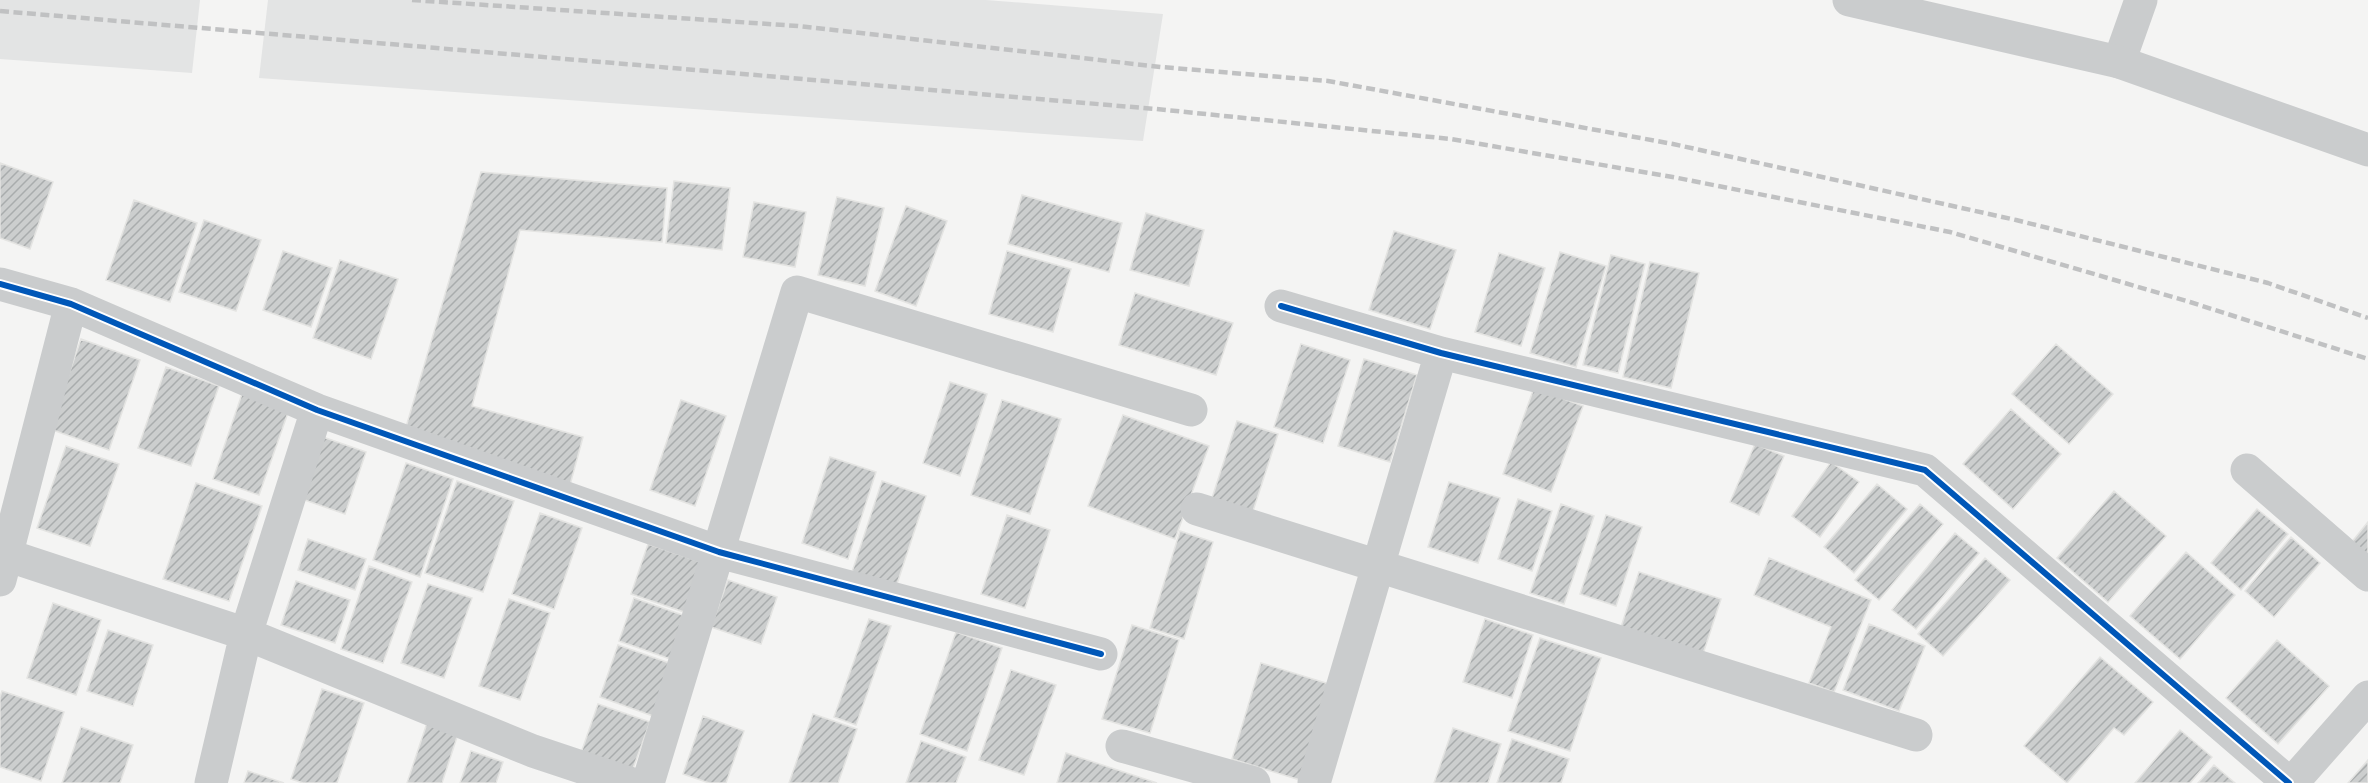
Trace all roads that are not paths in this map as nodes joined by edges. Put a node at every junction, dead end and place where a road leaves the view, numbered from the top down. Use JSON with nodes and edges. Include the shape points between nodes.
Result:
{"nodes":[{"id":1,"x":1849,"y":0,"type":"edge"},
{"id":2,"x":2141,"y":0,"type":"edge"},
{"id":3,"x":2119,"y":62,"type":"junction"},
{"id":4,"x":2368,"y":150,"type":"edge"},
{"id":5,"x":0,"y":284,"type":"edge"},
{"id":6,"x":71,"y":304,"type":"junction"},
{"id":7,"x":1281,"y":306,"type":"dead end"},
{"id":8,"x":1441,"y":353,"type":"junction"},
{"id":9,"x":317,"y":410,"type":"junction"},
{"id":10,"x":1191,"y":410,"type":"dead end"},
{"id":11,"x":2247,"y":470,"type":"dead end"},
{"id":12,"x":1197,"y":509,"type":"dead end"},
{"id":13,"x":719,"y":552,"type":"junction"},
{"id":14,"x":3,"y":562,"type":"edge"},
{"id":15,"x":1378,"y":567,"type":"junction"},
{"id":16,"x":2368,"y":575,"type":"edge"},
{"id":17,"x":246,"y":634,"type":"junction"},
{"id":18,"x":1101,"y":654,"type":"dead end"},
{"id":19,"x":2368,"y":697,"type":"edge"},
{"id":20,"x":1916,"y":735,"type":"dead end"},
{"id":21,"x":1122,"y":746,"type":"dead end"},
{"id":22,"x":211,"y":783,"type":"edge"},
{"id":23,"x":629,"y":783,"type":"edge"},
{"id":24,"x":648,"y":783,"type":"edge"},
{"id":25,"x":1254,"y":783,"type":"edge"},
{"id":26,"x":1314,"y":783,"type":"edge"},
{"id":27,"x":2291,"y":783,"type":"edge"}],
"edges":[{"from":1,"to":3,"type":"street"},
{"from":2,"to":3,"type":"street"},
{"from":3,"to":4,"type":"street"},
{"from":5,"to":6,"type":"street"},
{"from":6,"to":9,"type":"street"},
{"from":6,"to":14,"type":"street"},
{"from":7,"to":8,"type":"street"},
{"from":8,"to":15,"type":"street"},
{"from":8,"to":27,"type":"street","via":[[1925,470]]},
{"from":9,"to":13,"type":"street"},
{"from":9,"to":17,"type":"street"},
{"from":10,"to":13,"type":"street","via":[[797,292]]},
{"from":11,"to":16,"type":"street"},
{"from":12,"to":15,"type":"street"},
{"from":13,"to":18,"type":"street"},
{"from":13,"to":24,"type":"street"},
{"from":14,"to":17,"type":"street"},
{"from":15,"to":20,"type":"street"},
{"from":15,"to":26,"type":"street"},
{"from":17,"to":22,"type":"street"},
{"from":17,"to":23,"type":"street","via":[[533,751]]},
{"from":19,"to":27,"type":"street"},
{"from":21,"to":25,"type":"street"}]}
